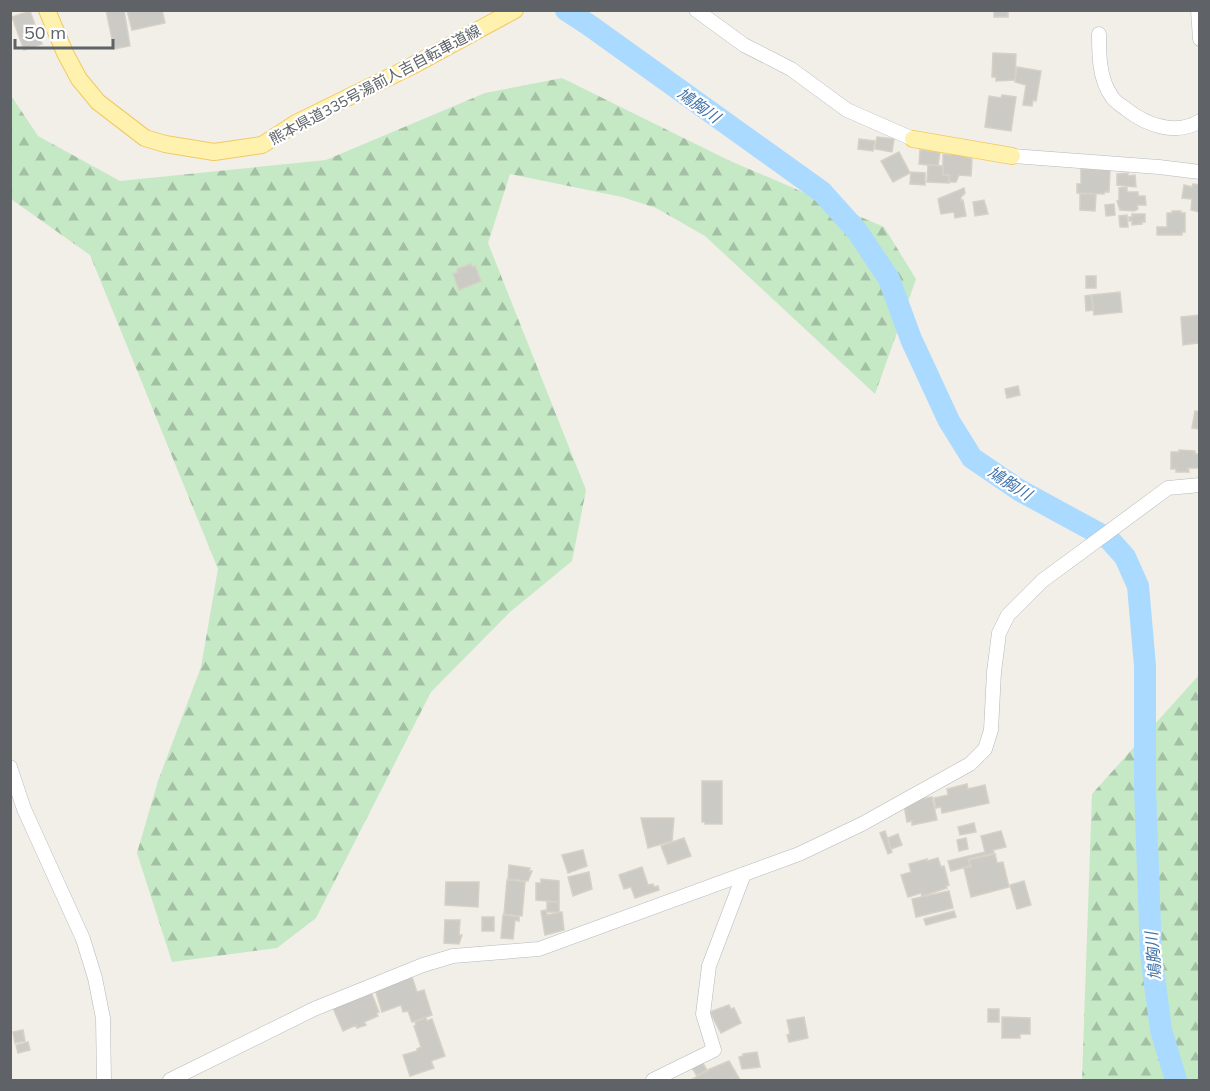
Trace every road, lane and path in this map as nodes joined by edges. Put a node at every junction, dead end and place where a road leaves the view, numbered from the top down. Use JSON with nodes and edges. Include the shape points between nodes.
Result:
{"nodes":[{"id":1,"x":47,"y":10,"type":"edge"},
{"id":2,"x":515,"y":10,"type":"edge"},
{"id":3,"x":696,"y":10,"type":"edge"},
{"id":4,"x":1198,"y":10,"type":"edge"},
{"id":5,"x":1099,"y":34,"type":"dead end"},
{"id":6,"x":1200,"y":39,"type":"edge"},
{"id":7,"x":1200,"y":121,"type":"edge"},
{"id":8,"x":913,"y":139,"type":"joint"},
{"id":9,"x":1012,"y":156,"type":"joint"},
{"id":10,"x":1200,"y":172,"type":"edge"},
{"id":11,"x":1200,"y":485,"type":"edge"},
{"id":12,"x":10,"y":767,"type":"edge"},
{"id":13,"x":744,"y":874,"type":"junction"},
{"id":14,"x":104,"y":1080,"type":"edge"},
{"id":15,"x":170,"y":1080,"type":"edge"},
{"id":16,"x":653,"y":1080,"type":"edge"}],
"edges":[{"from":1,"to":2,"type":"main road","name":"熊本県道335号湯前人吉自転車道線","via":[[79,79],[98,102],[145,138],[214,152],[262,145],[296,123]]},
{"from":3,"to":8,"type":"street","via":[[744,45],[791,69],[847,110]]},
{"from":4,"to":6,"type":"street"},
{"from":5,"to":7,"type":"street","via":[[1099,61],[1112,98],[1156,126],[1191,126]]},
{"from":8,"to":9,"type":"main road"},
{"from":9,"to":10,"type":"street"},
{"from":11,"to":13,"type":"street","via":[[1168,488],[1042,581],[1008,615],[999,633],[991,730],[985,749],[970,764],[862,824],[799,854]]},
{"from":12,"to":14,"type":"street","via":[[24,809],[86,948],[103,1018]]},
{"from":13,"to":15,"type":"street","via":[[539,949],[453,956],[423,965],[314,1009]]},
{"from":13,"to":16,"type":"street","via":[[709,966],[703,1014],[714,1050]]}]}
